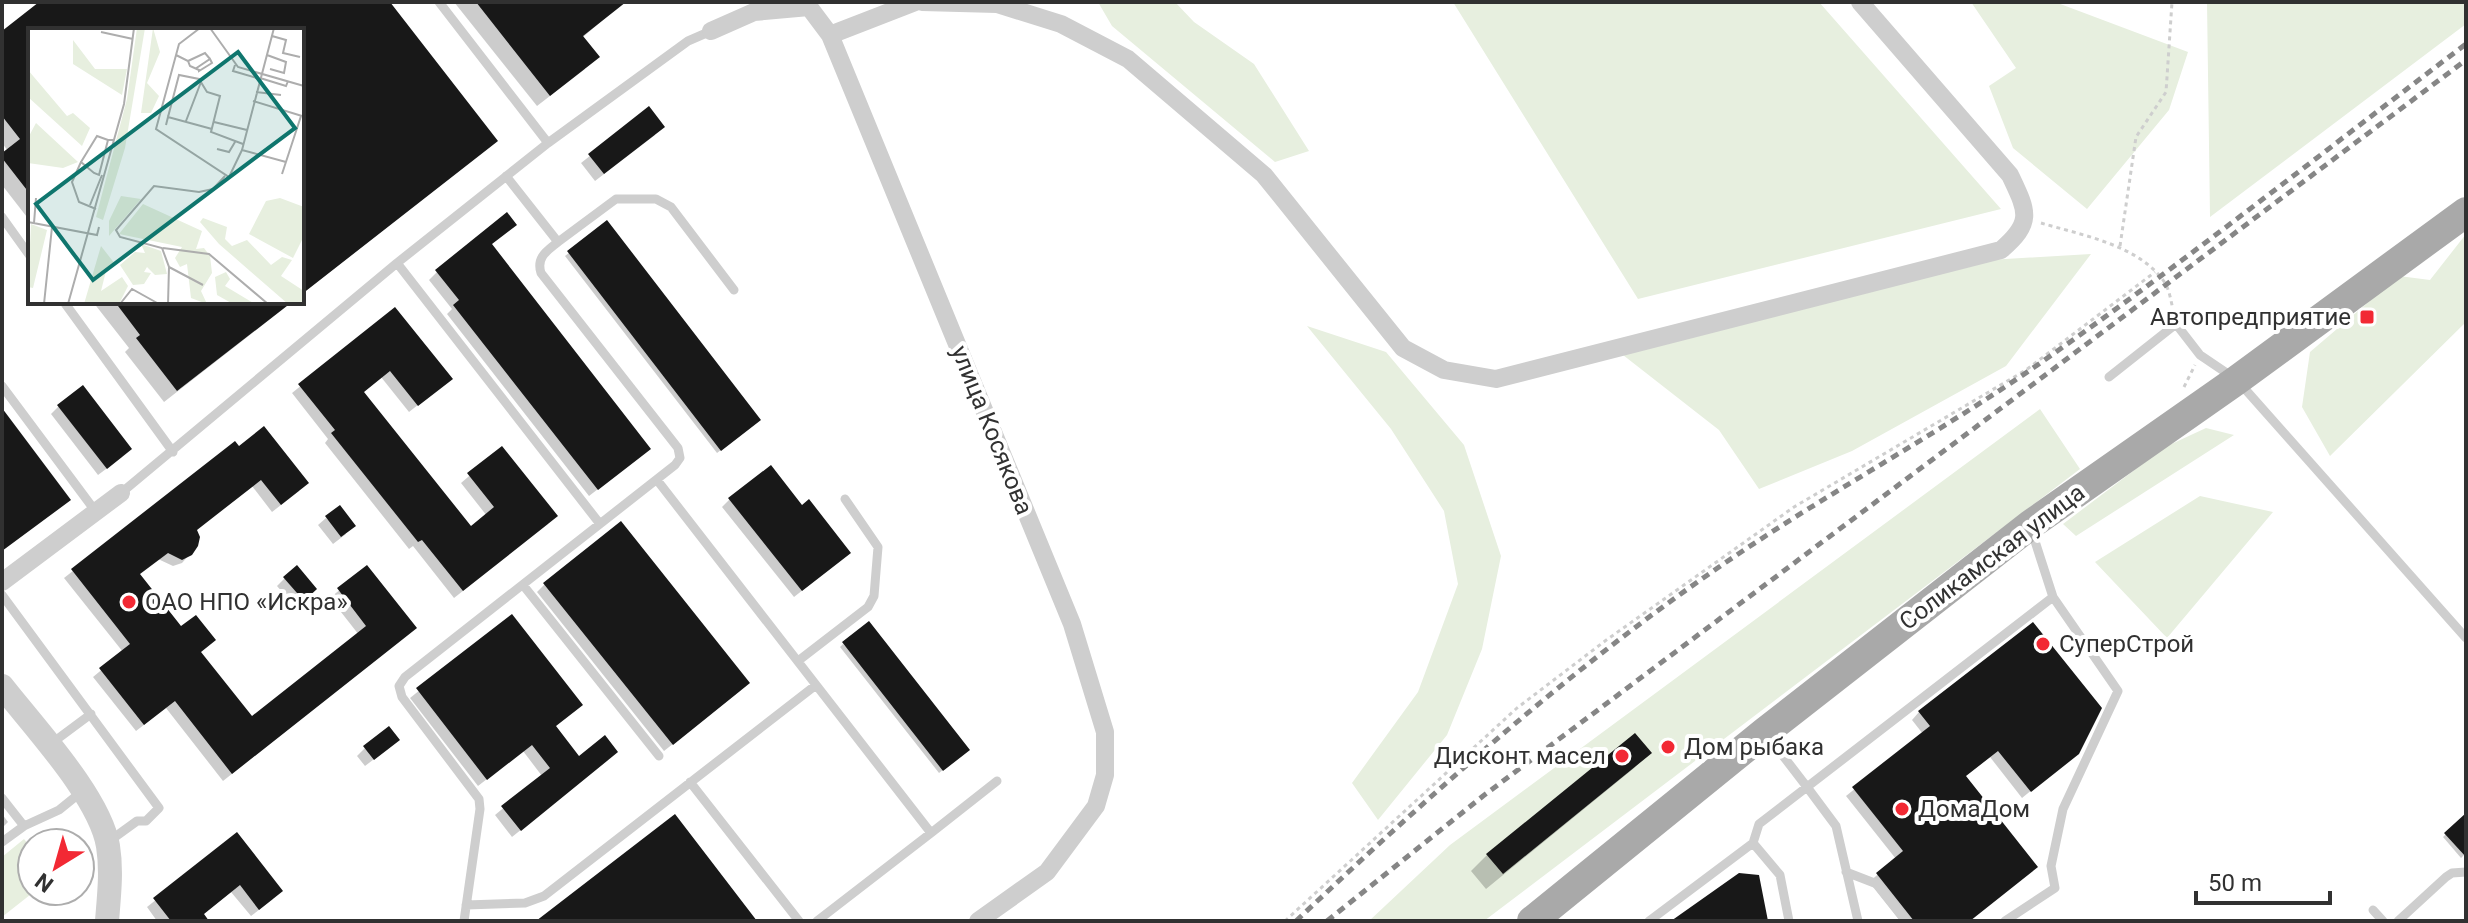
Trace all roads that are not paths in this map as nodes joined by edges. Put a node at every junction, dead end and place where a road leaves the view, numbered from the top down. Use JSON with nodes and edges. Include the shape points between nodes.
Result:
{"nodes":[{"id":1,"x":439,"y":2,"type":"edge"},
{"id":2,"x":915,"y":2,"type":"edge"},
{"id":3,"x":922,"y":2,"type":"edge"},
{"id":4,"x":1860,"y":2,"type":"edge"},
{"id":5,"x":711,"y":31,"type":"joint"},
{"id":6,"x":830,"y":35,"type":"junction"},
{"id":7,"x":548,"y":143,"type":"junction"},
{"id":8,"x":506,"y":176,"type":"junction"},
{"id":9,"x":2466,"y":212,"type":"edge"},
{"id":10,"x":2,"y":217,"type":"edge"},
{"id":11,"x":558,"y":242,"type":"junction"},
{"id":12,"x":28,"y":253,"type":"edge"},
{"id":13,"x":397,"y":263,"type":"junction"},
{"id":14,"x":734,"y":290,"type":"dead end"},
{"id":15,"x":65,"y":304,"type":"edge"},
{"id":16,"x":2109,"y":377,"type":"dead end"},
{"id":17,"x":2237,"y":380,"type":"junction"},
{"id":18,"x":2,"y":386,"type":"edge"},
{"id":19,"x":173,"y":452,"type":"junction"},
{"id":20,"x":657,"y":480,"type":"junction"},
{"id":21,"x":121,"y":493,"type":"joint"},
{"id":22,"x":845,"y":499,"type":"dead end"},
{"id":23,"x":96,"y":512,"type":"junction"},
{"id":24,"x":600,"y":524,"type":"junction"},
{"id":25,"x":2030,"y":525,"type":"junction"},
{"id":26,"x":2,"y":582,"type":"edge"},
{"id":27,"x":523,"y":585,"type":"junction"},
{"id":28,"x":2,"y":595,"type":"edge"},
{"id":29,"x":2053,"y":597,"type":"junction"},
{"id":30,"x":2466,"y":638,"type":"edge"},
{"id":31,"x":798,"y":661,"type":"junction"},
{"id":32,"x":816,"y":685,"type":"junction"},
{"id":33,"x":2,"y":686,"type":"edge"},
{"id":34,"x":91,"y":714,"type":"junction"},
{"id":35,"x":1765,"y":732,"type":"junction"},
{"id":36,"x":48,"y":746,"type":"junction"},
{"id":37,"x":659,"y":756,"type":"dead end"},
{"id":38,"x":997,"y":781,"type":"dead end"},
{"id":39,"x":690,"y":782,"type":"junction"},
{"id":40,"x":1807,"y":787,"type":"junction"},
{"id":41,"x":83,"y":791,"type":"junction"},
{"id":42,"x":2,"y":798,"type":"edge"},
{"id":43,"x":24,"y":826,"type":"junction"},
{"id":44,"x":931,"y":833,"type":"junction"},
{"id":45,"x":2,"y":842,"type":"edge"},
{"id":46,"x":107,"y":843,"type":"junction"},
{"id":47,"x":1753,"y":843,"type":"junction"},
{"id":48,"x":1846,"y":872,"type":"junction"},
{"id":49,"x":2466,"y":872,"type":"edge"},
{"id":50,"x":466,"y":905,"type":"junction"},
{"id":51,"x":2373,"y":910,"type":"dead end"},
{"id":52,"x":107,"y":921,"type":"edge"},
{"id":53,"x":464,"y":921,"type":"edge"},
{"id":54,"x":799,"y":921,"type":"edge"},
{"id":55,"x":817,"y":921,"type":"edge"},
{"id":56,"x":978,"y":921,"type":"edge"},
{"id":57,"x":1532,"y":921,"type":"edge"},
{"id":58,"x":1649,"y":921,"type":"edge"},
{"id":59,"x":1789,"y":921,"type":"edge"},
{"id":60,"x":1858,"y":921,"type":"edge"},
{"id":61,"x":1906,"y":921,"type":"edge"},
{"id":62,"x":2005,"y":921,"type":"edge"},
{"id":63,"x":2383,"y":921,"type":"edge"},
{"id":64,"x":2398,"y":921,"type":"edge"}],
"edges":[{"from":1,"to":7,"type":"lane"},
{"from":2,"to":6,"type":"street"},
{"from":3,"to":4,"type":"street","via":[[997,4],[1061,24],[1128,59],[1264,175],[1403,348],[1444,370],[1496,379],[2001,250],[2017,237],[2026,219],[2010,175]]},
{"from":5,"to":6,"type":"street","name":"улица Косякова","via":[[754,12],[809,7]]},
{"from":5,"to":7,"type":"lane","via":[[688,41]]},
{"from":6,"to":56,"type":"street","name":"улица Косякова","via":[[1072,624],[1105,732],[1105,775],[1096,806],[1047,872]]},
{"from":7,"to":8,"type":"lane"},
{"from":8,"to":11,"type":"lane"},
{"from":8,"to":13,"type":"lane"},
{"from":9,"to":17,"type":"main road","name":"Соликамская улица"},
{"from":10,"to":12,"type":"lane"},
{"from":11,"to":14,"type":"lane","via":[[616,199],[656,199],[671,207]]},
{"from":11,"to":20,"type":"lane","via":[[542,255],[541,273],[678,448],[680,458]]},
{"from":13,"to":19,"type":"lane"},
{"from":13,"to":24,"type":"lane"},
{"from":15,"to":19,"type":"lane"},
{"from":16,"to":17,"type":"lane","via":[[2176,324],[2200,355]]},
{"from":17,"to":25,"type":"main road","name":"Соликамская улица"},
{"from":17,"to":30,"type":"lane"},
{"from":18,"to":23,"type":"lane"},
{"from":19,"to":21,"type":"lane"},
{"from":20,"to":24,"type":"lane"},
{"from":20,"to":31,"type":"lane"},
{"from":21,"to":23,"type":"street"},
{"from":22,"to":31,"type":"lane","via":[[878,547],[874,596],[868,607]]},
{"from":23,"to":26,"type":"street"},
{"from":24,"to":27,"type":"lane"},
{"from":25,"to":29,"type":"lane"},
{"from":25,"to":35,"type":"main road","name":"Соликамская улица"},
{"from":27,"to":37,"type":"lane"},
{"from":27,"to":50,"type":"lane","via":[[399,686],[479,799]]},
{"from":28,"to":34,"type":"lane"},
{"from":29,"to":40,"type":"lane"},
{"from":29,"to":62,"type":"lane","via":[[2118,691],[2063,809],[2051,866],[2055,888]]},
{"from":31,"to":32,"type":"lane"},
{"from":32,"to":39,"type":"lane"},
{"from":32,"to":44,"type":"lane"},
{"from":33,"to":36,"type":"street"},
{"from":34,"to":36,"type":"lane"},
{"from":34,"to":46,"type":"lane","via":[[159,808]]},
{"from":35,"to":40,"type":"lane"},
{"from":35,"to":57,"type":"main road","name":"Соликамская улица"},
{"from":36,"to":41,"type":"street"},
{"from":38,"to":44,"type":"lane"},
{"from":39,"to":50,"type":"lane","via":[[544,896],[525,903]]},
{"from":39,"to":54,"type":"lane"},
{"from":40,"to":47,"type":"lane","via":[[1759,824]]},
{"from":40,"to":48,"type":"lane","via":[[1836,826]]},
{"from":41,"to":43,"type":"lane","via":[[59,810]]},
{"from":41,"to":46,"type":"street"},
{"from":42,"to":43,"type":"lane"},
{"from":43,"to":45,"type":"lane"},
{"from":44,"to":55,"type":"lane"},
{"from":46,"to":52,"type":"street"},
{"from":47,"to":58,"type":"lane"},
{"from":47,"to":59,"type":"lane","via":[[1780,875]]},
{"from":48,"to":60,"type":"lane"},
{"from":48,"to":61,"type":"lane","via":[[1877,884]]},
{"from":49,"to":64,"type":"lane","via":[[2446,877]]},
{"from":50,"to":53,"type":"lane"},
{"from":51,"to":63,"type":"lane"}]}
